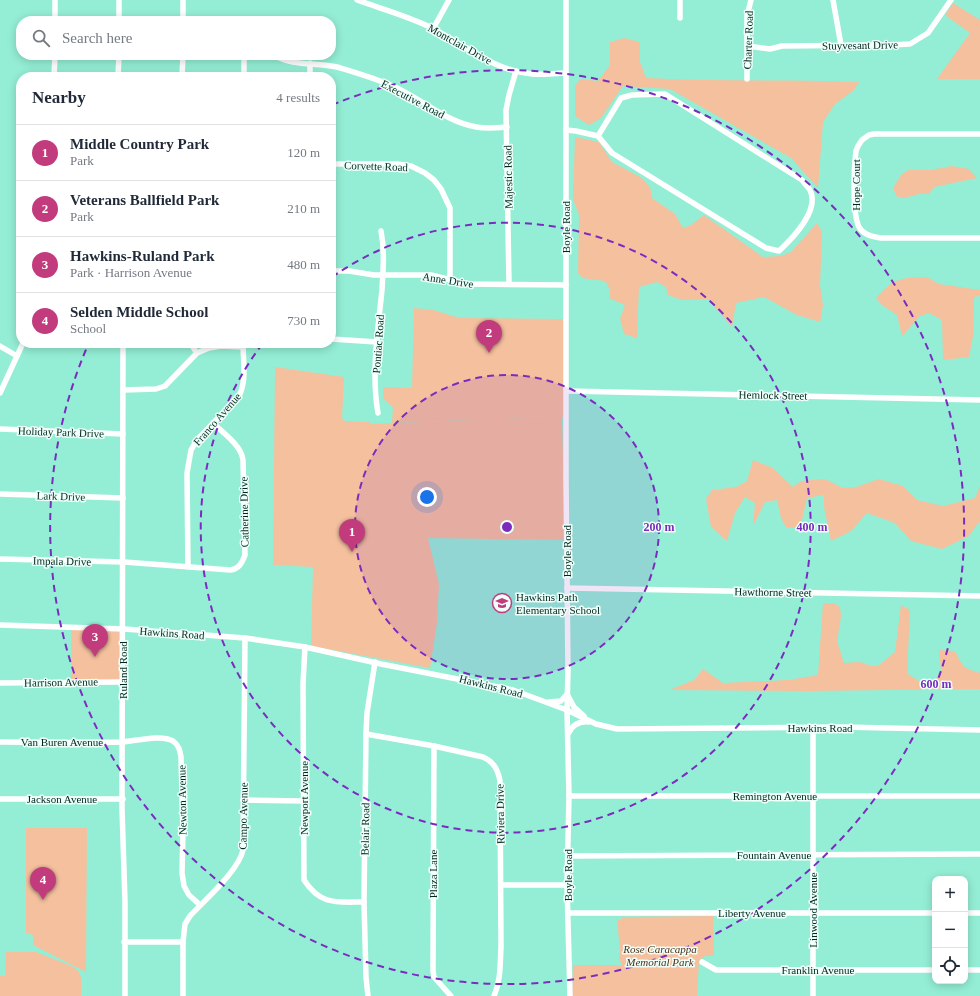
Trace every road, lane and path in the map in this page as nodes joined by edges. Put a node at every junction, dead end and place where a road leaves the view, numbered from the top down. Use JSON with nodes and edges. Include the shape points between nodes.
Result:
{"nodes":[{"id":1,"x":55,"y":0,"type":"edge"},
{"id":2,"x":119,"y":0,"type":"edge"},
{"id":3,"x":183,"y":0,"type":"edge"},
{"id":4,"x":357,"y":0,"type":"edge"},
{"id":5,"x":449,"y":0,"type":"edge"},
{"id":6,"x":566,"y":0,"type":"edge"},
{"id":7,"x":680,"y":0,"type":"edge"},
{"id":8,"x":751,"y":0,"type":"edge"},
{"id":9,"x":833,"y":0,"type":"edge"},
{"id":10,"x":951,"y":0,"type":"edge"},
{"id":11,"x":55,"y":16,"type":"edge"},
{"id":12,"x":119,"y":16,"type":"edge"},
{"id":13,"x":183,"y":16,"type":"edge"},
{"id":14,"x":680,"y":18,"type":"dead end"},
{"id":15,"x":434,"y":29,"type":"junction"},
{"id":16,"x":841,"y":45,"type":"junction"},
{"id":17,"x":748,"y":46,"type":"junction"},
{"id":18,"x":55,"y":60,"type":"edge"},
{"id":19,"x":119,"y":60,"type":"edge"},
{"id":20,"x":183,"y":60,"type":"edge"},
{"id":21,"x":244,"y":60,"type":"edge"},
{"id":22,"x":285,"y":60,"type":"edge"},
{"id":23,"x":310,"y":63,"type":"junction"},
{"id":24,"x":516,"y":71,"type":"junction"},
{"id":25,"x":54,"y":72,"type":"edge"},
{"id":26,"x":118,"y":72,"type":"edge"},
{"id":27,"x":182,"y":72,"type":"edge"},
{"id":28,"x":244,"y":72,"type":"edge"},
{"id":29,"x":310,"y":72,"type":"edge"},
{"id":30,"x":566,"y":73,"type":"junction"},
{"id":31,"x":747,"y":79,"type":"dead end"},
{"id":32,"x":507,"y":128,"type":"junction"},
{"id":33,"x":566,"y":130,"type":"junction"},
{"id":34,"x":980,"y":134,"type":"edge"},
{"id":35,"x":598,"y":136,"type":"junction"},
{"id":36,"x":336,"y":164,"type":"edge"},
{"id":37,"x":381,"y":232,"type":"dead end"},
{"id":38,"x":980,"y":238,"type":"edge"},
{"id":39,"x":336,"y":271,"type":"edge"},
{"id":40,"x":383,"y":275,"type":"junction"},
{"id":41,"x":450,"y":279,"type":"junction"},
{"id":42,"x":509,"y":284,"type":"junction"},
{"id":43,"x":566,"y":285,"type":"junction"},
{"id":44,"x":336,"y":339,"type":"edge"},
{"id":45,"x":377,"y":342,"type":"junction"},
{"id":46,"x":0,"y":346,"type":"edge"},
{"id":47,"x":21,"y":348,"type":"edge"},
{"id":48,"x":123,"y":348,"type":"edge"},
{"id":49,"x":194,"y":348,"type":"edge"},
{"id":50,"x":209,"y":348,"type":"edge"},
{"id":51,"x":243,"y":348,"type":"edge"},
{"id":52,"x":198,"y":353,"type":"junction"},
{"id":53,"x":17,"y":356,"type":"junction"},
{"id":54,"x":124,"y":390,"type":"junction"},
{"id":55,"x":567,"y":391,"type":"junction"},
{"id":56,"x":0,"y":393,"type":"edge"},
{"id":57,"x":980,"y":400,"type":"edge"},
{"id":58,"x":378,"y":413,"type":"dead end"},
{"id":59,"x":213,"y":423,"type":"junction"},
{"id":60,"x":0,"y":429,"type":"edge"},
{"id":61,"x":123,"y":434,"type":"junction"},
{"id":62,"x":0,"y":494,"type":"edge"},
{"id":63,"x":123,"y":498,"type":"junction"},
{"id":64,"x":0,"y":559,"type":"edge"},
{"id":65,"x":124,"y":562,"type":"junction"},
{"id":66,"x":188,"y":567,"type":"junction"},
{"id":67,"x":567,"y":588,"type":"junction"},
{"id":68,"x":980,"y":596,"type":"edge"},
{"id":69,"x":0,"y":624,"type":"edge"},
{"id":70,"x":124,"y":629,"type":"junction"},
{"id":71,"x":245,"y":638,"type":"junction"},
{"id":72,"x":305,"y":647,"type":"junction"},
{"id":73,"x":375,"y":662,"type":"junction"},
{"id":74,"x":123,"y":682,"type":"junction"},
{"id":75,"x":0,"y":683,"type":"edge"},
{"id":76,"x":567,"y":694,"type":"junction"},
{"id":77,"x":546,"y":702,"type":"junction"},
{"id":78,"x":567,"y":710,"type":"junction"},
{"id":79,"x":590,"y":722,"type":"junction"},
{"id":80,"x":813,"y":727,"type":"junction"},
{"id":81,"x":980,"y":730,"type":"edge"},
{"id":82,"x":366,"y":734,"type":"junction"},
{"id":83,"x":568,"y":735,"type":"junction"},
{"id":84,"x":0,"y":742,"type":"edge"},
{"id":85,"x":124,"y":742,"type":"junction"},
{"id":86,"x":434,"y":746,"type":"junction"},
{"id":87,"x":569,"y":796,"type":"junction"},
{"id":88,"x":813,"y":796,"type":"junction"},
{"id":89,"x":980,"y":796,"type":"edge"},
{"id":90,"x":123,"y":799,"type":"junction"},
{"id":91,"x":0,"y":800,"type":"edge"},
{"id":92,"x":243,"y":800,"type":"junction"},
{"id":93,"x":304,"y":801,"type":"junction"},
{"id":94,"x":813,"y":854,"type":"junction"},
{"id":95,"x":980,"y":854,"type":"edge"},
{"id":96,"x":568,"y":856,"type":"junction"},
{"id":97,"x":501,"y":885,"type":"junction"},
{"id":98,"x":567,"y":885,"type":"junction"},
{"id":99,"x":364,"y":902,"type":"junction"},
{"id":100,"x":200,"y":905,"type":"junction"},
{"id":101,"x":568,"y":913,"type":"junction"},
{"id":102,"x":813,"y":913,"type":"junction"},
{"id":103,"x":932,"y":913,"type":"edge"},
{"id":104,"x":968,"y":913,"type":"edge"},
{"id":105,"x":980,"y":913,"type":"edge"},
{"id":106,"x":124,"y":942,"type":"junction"},
{"id":107,"x":183,"y":942,"type":"junction"},
{"id":108,"x":702,"y":962,"type":"dead end"},
{"id":109,"x":813,"y":970,"type":"junction"},
{"id":110,"x":932,"y":970,"type":"edge"},
{"id":111,"x":968,"y":970,"type":"edge"},
{"id":112,"x":980,"y":970,"type":"edge"},
{"id":113,"x":124,"y":996,"type":"edge"},
{"id":114,"x":183,"y":996,"type":"edge"},
{"id":115,"x":368,"y":996,"type":"edge"},
{"id":116,"x":451,"y":996,"type":"edge"},
{"id":117,"x":494,"y":996,"type":"edge"},
{"id":118,"x":570,"y":996,"type":"edge"},
{"id":119,"x":813,"y":996,"type":"edge"}],
"edges":[{"from":1,"to":11,"type":"street"},
{"from":2,"to":12,"type":"street"},
{"from":3,"to":13,"type":"street"},
{"from":4,"to":15,"type":"street","name":"Montclair Drive"},
{"from":5,"to":15,"type":"street"},
{"from":6,"to":30,"type":"street","name":"Boyle Road"},
{"from":7,"to":14,"type":"street"},
{"from":8,"to":17,"type":"street","name":"Charter Road","via":[[747,16]]},
{"from":9,"to":16,"type":"street"},
{"from":10,"to":16,"type":"street","name":"Stuyvesant Drive","via":[[928,33],[910,44]]},
{"from":15,"to":24,"type":"street","name":"Montclair Drive","via":[[498,66]]},
{"from":16,"to":17,"type":"street","name":"Stuyvesant Drive","via":[[782,46],[770,49]]},
{"from":17,"to":31,"type":"street","name":"Charter Road"},
{"from":18,"to":25,"type":"street"},
{"from":19,"to":26,"type":"street"},
{"from":20,"to":27,"type":"street"},
{"from":21,"to":28,"type":"street"},
{"from":22,"to":23,"type":"street","name":"Executive Road"},
{"from":23,"to":29,"type":"street"},
{"from":23,"to":32,"type":"street","name":"Executive Road","via":[[377,80],[466,125],[478,128]]},
{"from":24,"to":30,"type":"street","name":"Montclair Drive","via":[[533,74]]},
{"from":24,"to":32,"type":"street","name":"Majestic Road","via":[[506,110]]},
{"from":30,"to":33,"type":"street","name":"Boyle Road"},
{"from":32,"to":42,"type":"street","name":"Majestic Road"},
{"from":33,"to":35,"type":"street"},
{"from":33,"to":43,"type":"street","name":"Boyle Road"},
{"from":34,"to":38,"type":"street","name":"Hope Court","via":[[869,135],[862,140],[856,151],[854,189],[857,221],[862,231],[870,236]]},
{"from":35,"to":35,"type":"street","via":[[620,98],[665,94],[802,180],[810,190],[810,214],[790,241],[779,251],[766,248],[612,153]]},
{"from":36,"to":41,"type":"street","name":"Corvette Road","via":[[411,166],[434,180],[450,208]]},
{"from":37,"to":40,"type":"street","name":"Pontiac Road","via":[[384,245]]},
{"from":39,"to":40,"type":"street","name":"Anne Drive"},
{"from":40,"to":41,"type":"street","name":"Anne Drive","via":[[431,275]]},
{"from":40,"to":45,"type":"street","name":"Pontiac Road"},
{"from":41,"to":42,"type":"street","name":"Anne Drive","via":[[468,284]]},
{"from":42,"to":43,"type":"street","name":"Anne Drive"},
{"from":43,"to":55,"type":"street","name":"Boyle Road"},
{"from":44,"to":45,"type":"street"},
{"from":45,"to":58,"type":"street","name":"Pontiac Road","via":[[375,394]]},
{"from":46,"to":53,"type":"street"},
{"from":47,"to":53,"type":"street"},
{"from":48,"to":54,"type":"street","name":"Ruland Road"},
{"from":49,"to":52,"type":"street"},
{"from":50,"to":52,"type":"street"},
{"from":51,"to":59,"type":"street","name":"Franco Avenue","via":[[242,390]]},
{"from":52,"to":54,"type":"street","via":[[165,386],[156,389]]},
{"from":53,"to":56,"type":"street"},
{"from":54,"to":61,"type":"street","name":"Ruland Road"},
{"from":55,"to":57,"type":"street","name":"Hemlock Street"},
{"from":55,"to":67,"type":"street","name":"Boyle Road"},
{"from":59,"to":66,"type":"street","name":"Franco Avenue","via":[[194,445],[188,464]]},
{"from":59,"to":66,"type":"street","name":"Catherine Drive","via":[[242,453],[245,555],[235,569]]},
{"from":60,"to":61,"type":"street","name":"Holiday Park Drive"},
{"from":61,"to":63,"type":"street","name":"Ruland Road"},
{"from":62,"to":63,"type":"street","name":"Lark Drive"},
{"from":63,"to":65,"type":"street","name":"Ruland Road"},
{"from":64,"to":65,"type":"street","name":"Impala Drive"},
{"from":65,"to":66,"type":"street","name":"Catherine Drive"},
{"from":65,"to":70,"type":"street","name":"Ruland Road"},
{"from":67,"to":68,"type":"street","name":"Hawthorne Street"},
{"from":67,"to":76,"type":"street","name":"Boyle Road"},
{"from":69,"to":70,"type":"street","name":"Hawkins Road"},
{"from":70,"to":71,"type":"street","name":"Hawkins Road"},
{"from":70,"to":74,"type":"street","name":"Ruland Road"},
{"from":71,"to":72,"type":"street","name":"Hawkins Road"},
{"from":71,"to":92,"type":"street","name":"Campo Avenue"},
{"from":72,"to":73,"type":"street","name":"Hawkins Road"},
{"from":72,"to":93,"type":"street","name":"Newport Avenue"},
{"from":73,"to":77,"type":"street","name":"Hawkins Road","via":[[513,690]]},
{"from":73,"to":82,"type":"street","name":"Belair Road"},
{"from":74,"to":75,"type":"street","name":"Harrison Avenue"},
{"from":74,"to":85,"type":"street","name":"Ruland Road"},
{"from":76,"to":77,"type":"street","via":[[560,701]]},
{"from":76,"to":78,"type":"street","name":"Boyle Road"},
{"from":76,"to":79,"type":"street","via":[[574,707]]},
{"from":77,"to":78,"type":"street","name":"Hawkins Road"},
{"from":78,"to":79,"type":"street","name":"Hawkins Road"},
{"from":78,"to":83,"type":"street","name":"Boyle Road"},
{"from":79,"to":80,"type":"street","name":"Hawkins Road","via":[[617,729]]},
{"from":79,"to":83,"type":"street","via":[[578,722]]},
{"from":80,"to":81,"type":"street","name":"Hawkins Road"},
{"from":80,"to":88,"type":"street","name":"Linwood Avenue"},
{"from":82,"to":86,"type":"street","name":"Riviera Drive"},
{"from":82,"to":99,"type":"street","name":"Belair Road"},
{"from":83,"to":87,"type":"street","name":"Boyle Road"},
{"from":84,"to":85,"type":"street","name":"Van Buren Avenue"},
{"from":85,"to":90,"type":"street","name":"Ruland Road"},
{"from":85,"to":100,"type":"street","name":"Newton Avenue","via":[[167,739],[180,749],[182,873],[184,886],[189,895]]},
{"from":86,"to":97,"type":"street","name":"Riviera Drive","via":[[484,757],[497,768],[500,781]]},
{"from":86,"to":116,"type":"street","name":"Plaza Lane","via":[[433,970],[434,977]]},
{"from":87,"to":88,"type":"street","name":"Remington Avenue"},
{"from":87,"to":96,"type":"street","name":"Boyle Road"},
{"from":88,"to":89,"type":"street","name":"Remington Avenue"},
{"from":88,"to":94,"type":"street","name":"Linwood Avenue"},
{"from":90,"to":91,"type":"street","name":"Jackson Avenue"},
{"from":90,"to":106,"type":"street","name":"Ruland Road"},
{"from":92,"to":93,"type":"street"},
{"from":92,"to":100,"type":"street","name":"Campo Avenue","via":[[241,858],[234,870]]},
{"from":93,"to":99,"type":"street","name":"Newport Avenue","via":[[304,880],[322,898],[335,902]]},
{"from":94,"to":95,"type":"street","name":"Fountain Avenue"},
{"from":94,"to":96,"type":"street","name":"Fountain Avenue"},
{"from":94,"to":102,"type":"street","name":"Linwood Avenue"},
{"from":96,"to":98,"type":"street","name":"Boyle Road"},
{"from":97,"to":98,"type":"street"},
{"from":97,"to":117,"type":"street","name":"Riviera Drive","via":[[500,973]]},
{"from":98,"to":101,"type":"street","name":"Boyle Road"},
{"from":99,"to":115,"type":"street","name":"Belair Road"},
{"from":100,"to":107,"type":"street","name":"Campo Avenue","via":[[185,924]]},
{"from":101,"to":102,"type":"street","name":"Liberty Avenue"},
{"from":101,"to":118,"type":"street","name":"Boyle Road"},
{"from":102,"to":103,"type":"street","name":"Liberty Avenue"},
{"from":102,"to":109,"type":"street","name":"Linwood Avenue"},
{"from":104,"to":105,"type":"street"},
{"from":106,"to":107,"type":"street"},
{"from":106,"to":113,"type":"street","name":"Ruland Road"},
{"from":107,"to":114,"type":"street","name":"Campo Avenue"},
{"from":108,"to":109,"type":"street","name":"Franklin Avenue","via":[[716,970]]},
{"from":109,"to":110,"type":"street","name":"Franklin Avenue"},
{"from":109,"to":119,"type":"street","name":"Linwood Avenue"},
{"from":111,"to":112,"type":"street"}]}
